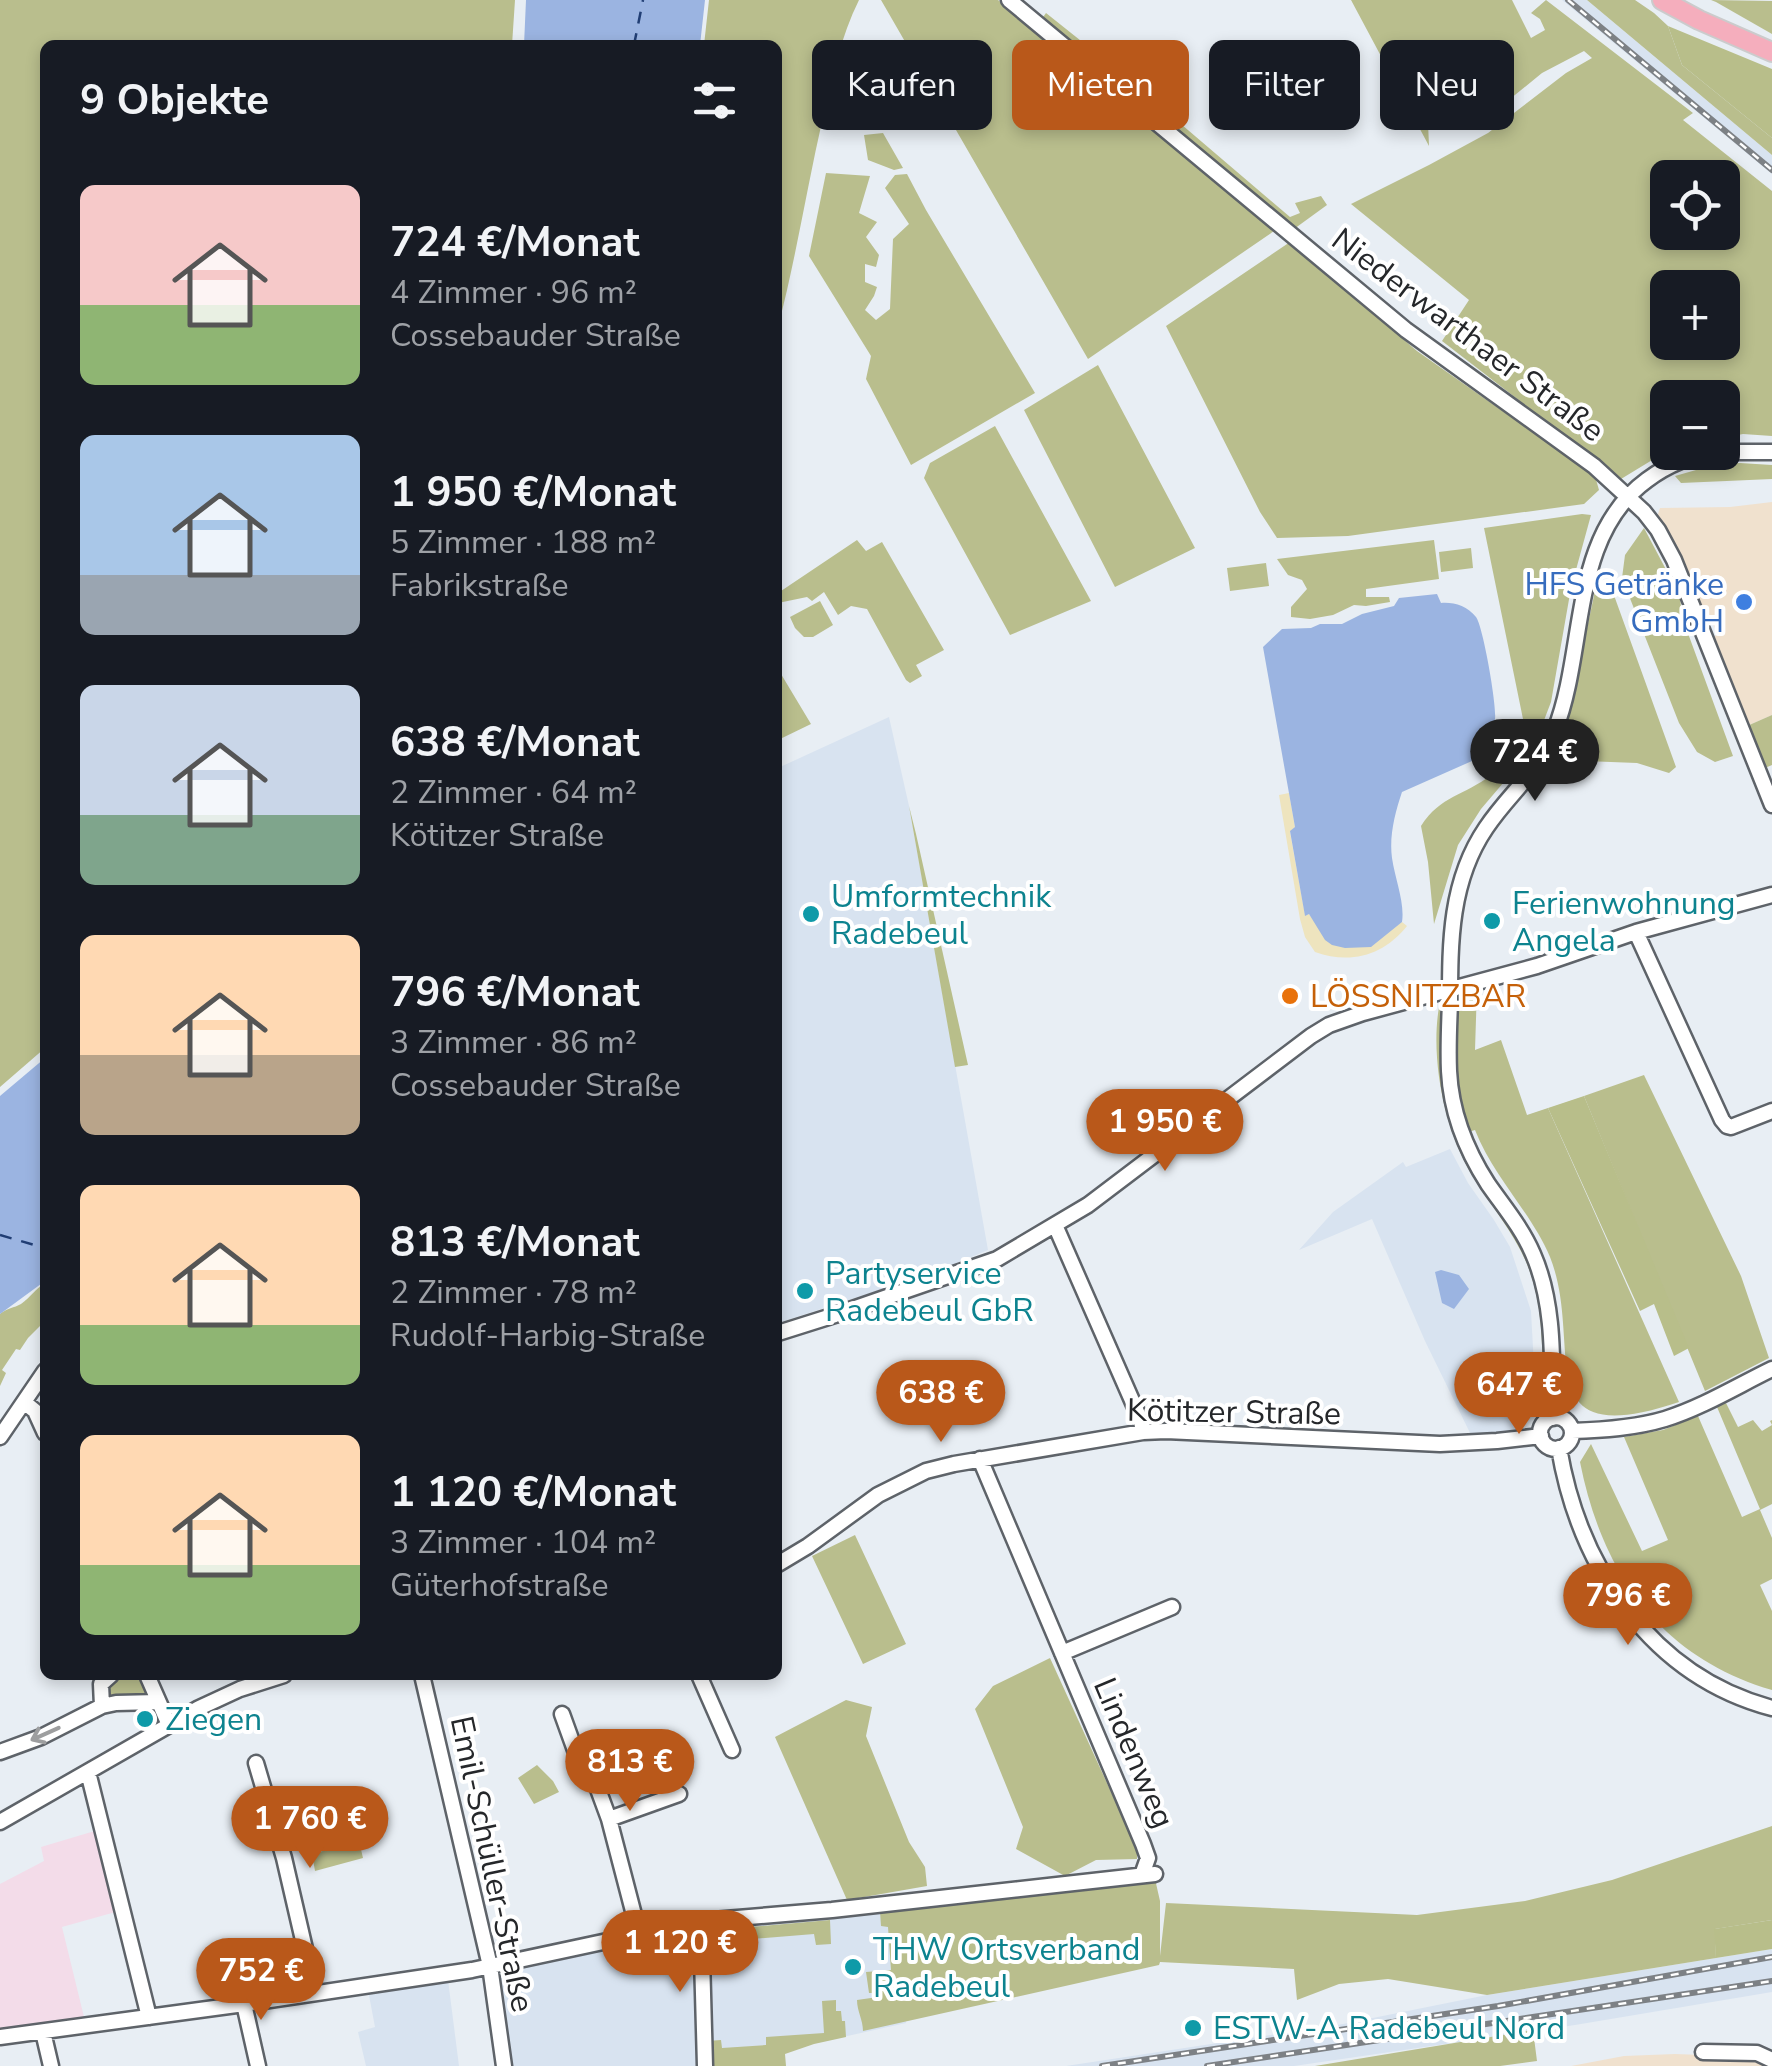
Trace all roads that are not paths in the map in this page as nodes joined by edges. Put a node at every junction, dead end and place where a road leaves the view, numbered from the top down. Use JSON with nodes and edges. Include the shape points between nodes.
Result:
{"nodes":[{"id":1,"x":1009,"y":0,"type":"edge"},
{"id":2,"x":1662,"y":0,"type":"edge"},
{"id":3,"x":1772,"y":52,"type":"edge"},
{"id":4,"x":1740,"y":452,"type":"edge"},
{"id":5,"x":1772,"y":452,"type":"edge"},
{"id":6,"x":1663,"y":470,"type":"edge"},
{"id":7,"x":1629,"y":497,"type":"junction"},
{"id":8,"x":1766,"y":773,"type":"edge"},
{"id":9,"x":1772,"y":806,"type":"edge"},
{"id":10,"x":1772,"y":894,"type":"edge"},
{"id":11,"x":1636,"y":932,"type":"junction"},
{"id":12,"x":1450,"y":988,"type":"junction"},
{"id":13,"x":1772,"y":1111,"type":"edge"},
{"id":14,"x":1055,"y":1225,"type":"junction"},
{"id":15,"x":782,"y":1331,"type":"edge"},
{"id":16,"x":1772,"y":1369,"type":"edge"},
{"id":17,"x":40,"y":1378,"type":"edge"},
{"id":18,"x":24,"y":1402,"type":"junction"},
{"id":19,"x":1553,"y":1418,"type":"junction"},
{"id":20,"x":40,"y":1422,"type":"edge"},
{"id":21,"x":1143,"y":1432,"type":"junction"},
{"id":22,"x":1572,"y":1432,"type":"junction"},
{"id":23,"x":1541,"y":1436,"type":"junction"},
{"id":24,"x":0,"y":1437,"type":"edge"},
{"id":25,"x":1559,"y":1448,"type":"junction"},
{"id":26,"x":980,"y":1459,"type":"junction"},
{"id":27,"x":782,"y":1562,"type":"edge"},
{"id":28,"x":1172,"y":1607,"type":"dead end"},
{"id":29,"x":1062,"y":1653,"type":"junction"},
{"id":30,"x":105,"y":1680,"type":"edge"},
{"id":31,"x":148,"y":1680,"type":"edge"},
{"id":32,"x":269,"y":1680,"type":"edge"},
{"id":33,"x":423,"y":1680,"type":"edge"},
{"id":34,"x":702,"y":1680,"type":"edge"},
{"id":35,"x":158,"y":1702,"type":"junction"},
{"id":36,"x":102,"y":1706,"type":"junction"},
{"id":37,"x":1772,"y":1708,"type":"edge"},
{"id":38,"x":562,"y":1714,"type":"dead end"},
{"id":39,"x":169,"y":1726,"type":"junction"},
{"id":40,"x":732,"y":1750,"type":"dead end"},
{"id":41,"x":0,"y":1752,"type":"edge"},
{"id":42,"x":256,"y":1763,"type":"dead end"},
{"id":43,"x":88,"y":1772,"type":"junction"},
{"id":44,"x":679,"y":1794,"type":"dead end"},
{"id":45,"x":609,"y":1819,"type":"junction"},
{"id":46,"x":0,"y":1822,"type":"edge"},
{"id":47,"x":702,"y":1921,"type":"junction"},
{"id":48,"x":640,"y":1934,"type":"junction"},
{"id":49,"x":490,"y":1966,"type":"junction"},
{"id":50,"x":315,"y":1992,"type":"junction"},
{"id":51,"x":244,"y":2004,"type":"junction"},
{"id":52,"x":150,"y":2017,"type":"junction"},
{"id":53,"x":43,"y":2032,"type":"junction"},
{"id":54,"x":0,"y":2037,"type":"edge"},
{"id":55,"x":1702,"y":2052,"type":"dead end"},
{"id":56,"x":1772,"y":2060,"type":"edge"},
{"id":57,"x":51,"y":2066,"type":"edge"},
{"id":58,"x":258,"y":2066,"type":"edge"},
{"id":59,"x":504,"y":2066,"type":"edge"},
{"id":60,"x":705,"y":2066,"type":"edge"}],
"edges":[{"from":1,"to":7,"type":"street","name":"Niederwarthaer Straße","via":[[1406,330]]},
{"from":2,"to":3,"type":"main road"},
{"from":4,"to":5,"type":"street"},
{"from":6,"to":7,"type":"street"},
{"from":7,"to":8,"type":"street","name":"Niederwarthaer Straße","via":[[1674,560]]},
{"from":7,"to":12,"type":"street","via":[[1592,561],[1555,731],[1525,783],[1486,828],[1461,880]]},
{"from":8,"to":9,"type":"street","name":"Niederwarthaer Straße"},
{"from":10,"to":11,"type":"street"},
{"from":11,"to":12,"type":"street"},
{"from":11,"to":13,"type":"street","via":[[1727,1126]]},
{"from":12,"to":14,"type":"street","via":[[1315,1032]]},
{"from":12,"to":19,"type":"street","via":[[1456,1115],[1540,1273]]},
{"from":14,"to":15,"type":"street","via":[[997,1259]]},
{"from":14,"to":21,"type":"street"},
{"from":16,"to":22,"type":"street","via":[[1661,1420]]},
{"from":17,"to":18,"type":"street"},
{"from":18,"to":20,"type":"street"},
{"from":18,"to":24,"type":"street"},
{"from":19,"to":22,"type":"street","via":[[1565,1420]]},
{"from":19,"to":23,"type":"street"},
{"from":21,"to":23,"type":"street","name":"Kötitzer Straße","via":[[1440,1444]]},
{"from":21,"to":26,"type":"street","name":"Kötitzer Straße"},
{"from":22,"to":25,"type":"street"},
{"from":23,"to":25,"type":"street"},
{"from":25,"to":37,"type":"street","via":[[1588,1547],[1628,1614],[1692,1674]]},
{"from":26,"to":27,"type":"street","name":"Kötitzer Straße","via":[[896,1484]]},
{"from":26,"to":29,"type":"street","name":"Lindenweg"},
{"from":28,"to":29,"type":"street","name":"Lindenweg"},
{"from":29,"to":47,"type":"street","name":"Lindenweg","via":[[1148,1858],[1148,1874]]},
{"from":30,"to":36,"type":"street"},
{"from":31,"to":35,"type":"street"},
{"from":32,"to":39,"type":"street","via":[[220,1697]]},
{"from":33,"to":49,"type":"street","name":"Emil-Schüller-Straße"},
{"from":34,"to":40,"type":"street"},
{"from":35,"to":36,"type":"street"},
{"from":35,"to":39,"type":"street"},
{"from":36,"to":41,"type":"street","one_way":true},
{"from":38,"to":45,"type":"street"},
{"from":39,"to":43,"type":"street"},
{"from":42,"to":50,"type":"street"},
{"from":43,"to":46,"type":"street"},
{"from":43,"to":52,"type":"street"},
{"from":44,"to":45,"type":"street"},
{"from":45,"to":48,"type":"street"},
{"from":47,"to":48,"type":"street"},
{"from":47,"to":60,"type":"street"},
{"from":48,"to":49,"type":"street"},
{"from":49,"to":50,"type":"street"},
{"from":49,"to":59,"type":"street","name":"Emil-Schüller-Straße"},
{"from":50,"to":51,"type":"street"},
{"from":51,"to":52,"type":"street"},
{"from":51,"to":58,"type":"street"},
{"from":52,"to":53,"type":"street"},
{"from":53,"to":54,"type":"street"},
{"from":53,"to":57,"type":"street"},
{"from":55,"to":56,"type":"street"}]}
